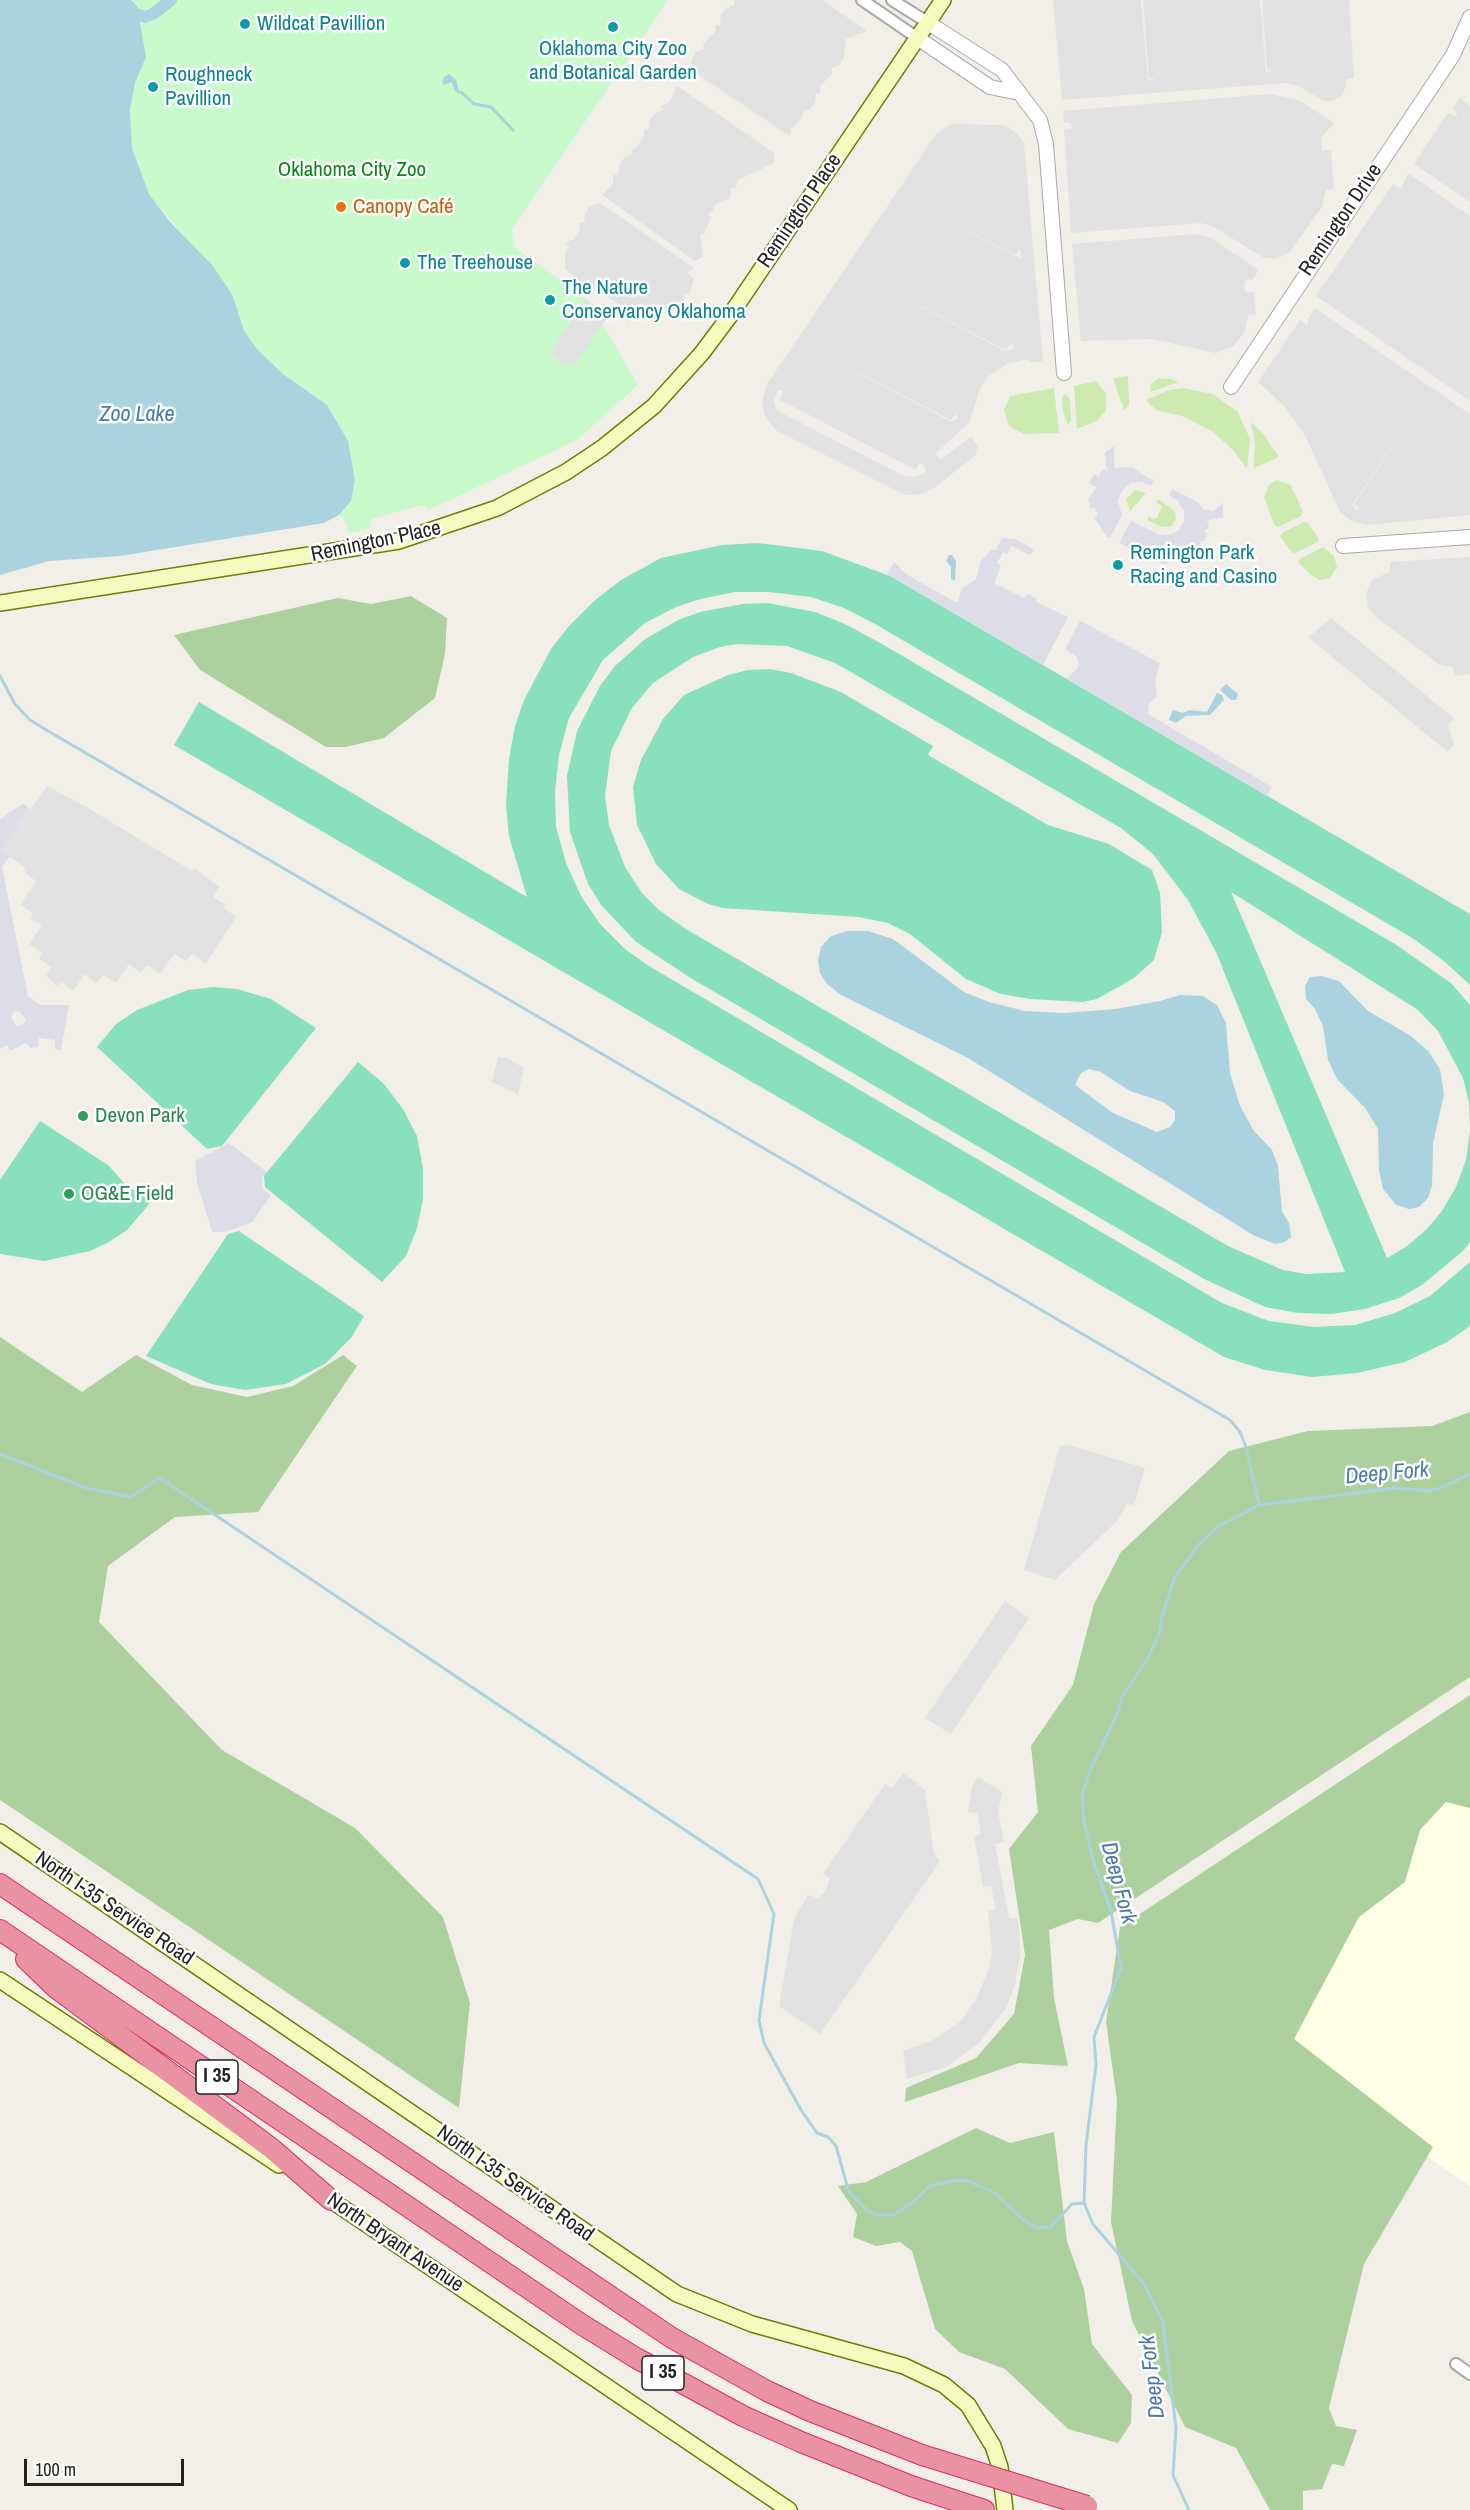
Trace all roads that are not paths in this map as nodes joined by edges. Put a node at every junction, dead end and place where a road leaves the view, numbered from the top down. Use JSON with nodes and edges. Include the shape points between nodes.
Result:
{"nodes":[{"id":1,"x":862,"y":0,"type":"edge"},
{"id":2,"x":892,"y":0,"type":"edge"},
{"id":3,"x":943,"y":0,"type":"edge"},
{"id":4,"x":1470,"y":17,"type":"edge"},
{"id":5,"x":927,"y":22,"type":"junction"},
{"id":6,"x":916,"y":37,"type":"junction"},
{"id":7,"x":1470,"y":38,"type":"edge"},
{"id":8,"x":1453,"y":55,"type":"junction"},
{"id":9,"x":1019,"y":93,"type":"junction"},
{"id":10,"x":1064,"y":373,"type":"dead end"},
{"id":11,"x":1231,"y":387,"type":"dead end"},
{"id":12,"x":1470,"y":537,"type":"edge"},
{"id":13,"x":1343,"y":546,"type":"dead end"},
{"id":14,"x":0,"y":603,"type":"edge"},
{"id":15,"x":0,"y":1832,"type":"edge"},
{"id":16,"x":0,"y":1884,"type":"edge"},
{"id":17,"x":0,"y":1932,"type":"edge"},
{"id":18,"x":0,"y":1980,"type":"edge"},
{"id":19,"x":332,"y":2200,"type":"junction"},
{"id":20,"x":1456,"y":2364,"type":"dead end"},
{"id":21,"x":1470,"y":2374,"type":"edge"},
{"id":22,"x":789,"y":2510,"type":"edge"},
{"id":23,"x":984,"y":2510,"type":"edge"},
{"id":24,"x":1005,"y":2510,"type":"edge"},
{"id":25,"x":1098,"y":2510,"type":"edge"}],
"edges":[{"from":1,"to":6,"type":"street"},
{"from":2,"to":5,"type":"street"},
{"from":3,"to":5,"type":"main road","name":"Remington Place"},
{"from":4,"to":8,"type":"street","name":"Remington Drive"},
{"from":5,"to":6,"type":"main road","name":"Remington Place"},
{"from":5,"to":9,"type":"street","via":[[1002,70]]},
{"from":6,"to":9,"type":"street","via":[[990,87]]},
{"from":6,"to":14,"type":"main road","name":"Remington Place","via":[[702,353],[654,406],[566,472],[497,508],[399,541]]},
{"from":7,"to":8,"type":"street","name":"Remington Drive"},
{"from":8,"to":11,"type":"street","name":"Remington Drive"},
{"from":9,"to":10,"type":"street","via":[[1040,120],[1046,144]]},
{"from":12,"to":13,"type":"street"},
{"from":15,"to":24,"type":"main road","name":"North I-35 Service Road","via":[[677,2294],[752,2324],[904,2366],[944,2385],[968,2405],[993,2446]]},
{"from":16,"to":25,"type":"highway","number":"I 35","bridge":true,"via":[[672,2338],[778,2396],[848,2427],[922,2455]]},
{"from":17,"to":19,"type":"highway","via":[[56,1988],[272,2148]]},
{"from":17,"to":23,"type":"highway","number":"I 35","via":[[617,2346],[743,2416],[801,2442]]},
{"from":18,"to":19,"type":"main road","name":"North Bryant Avenue"},
{"from":19,"to":22,"type":"main road","name":"North Bryant Avenue"},
{"from":20,"to":21,"type":"street"}]}
